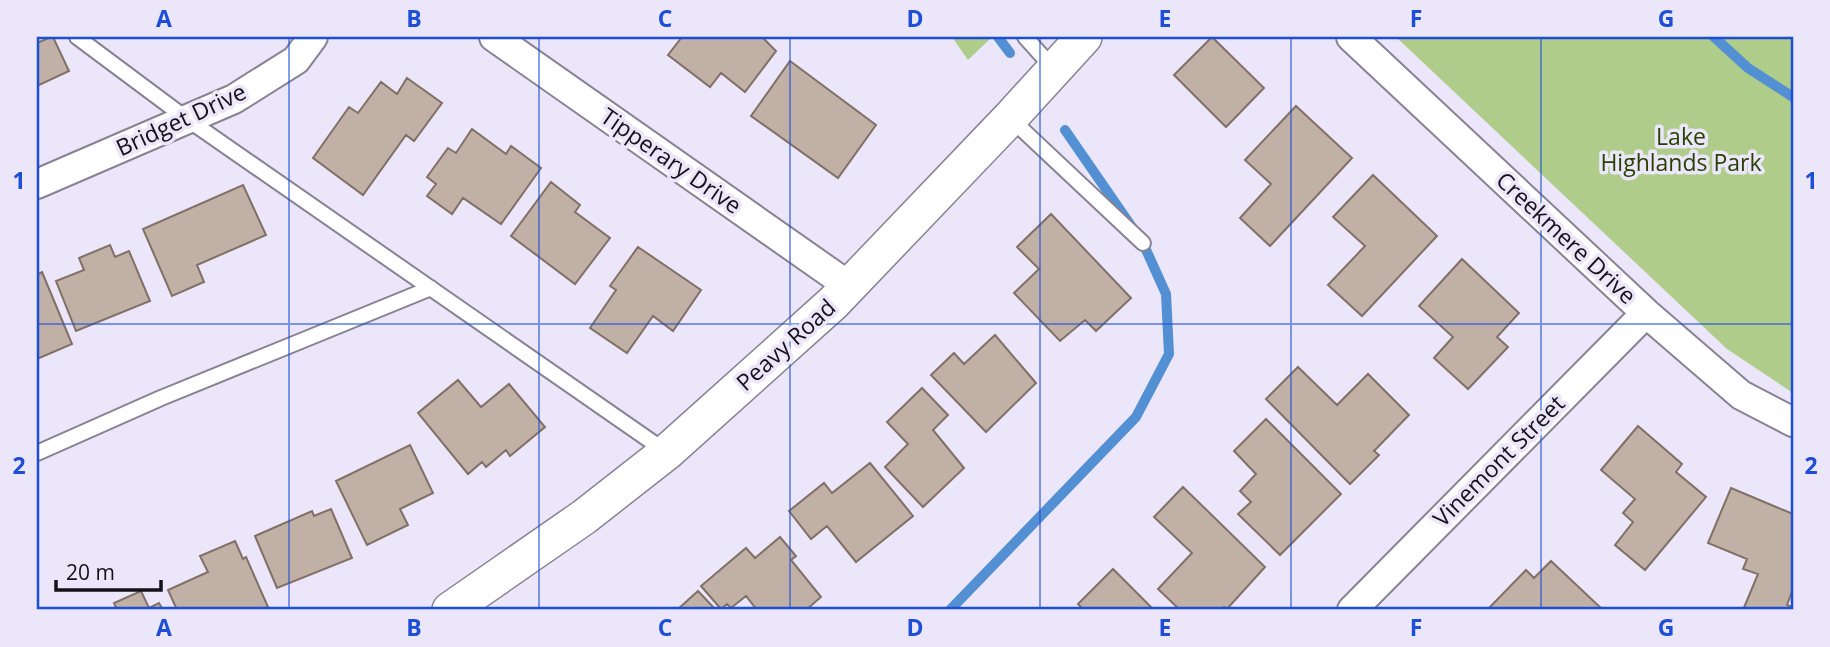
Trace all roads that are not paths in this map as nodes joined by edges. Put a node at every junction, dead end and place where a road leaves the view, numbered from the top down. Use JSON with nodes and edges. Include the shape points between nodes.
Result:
{"nodes":[{"id":1,"x":77,"y":37,"type":"edge"},
{"id":2,"x":313,"y":37,"type":"edge"},
{"id":3,"x":494,"y":37,"type":"edge"},
{"id":4,"x":1025,"y":37,"type":"edge"},
{"id":5,"x":1084,"y":37,"type":"edge"},
{"id":6,"x":1351,"y":37,"type":"edge"},
{"id":7,"x":1054,"y":69,"type":"junction"},
{"id":8,"x":1010,"y":118,"type":"junction"},
{"id":9,"x":187,"y":119,"type":"junction"},
{"id":10,"x":37,"y":184,"type":"edge"},
{"id":11,"x":1143,"y":243,"type":"dead end"},
{"id":12,"x":849,"y":286,"type":"junction"},
{"id":13,"x":430,"y":288,"type":"junction"},
{"id":14,"x":1646,"y":313,"type":"junction"},
{"id":15,"x":1793,"y":422,"type":"edge"},
{"id":16,"x":667,"y":452,"type":"junction"},
{"id":17,"x":37,"y":453,"type":"edge"},
{"id":18,"x":450,"y":610,"type":"edge"},
{"id":19,"x":1352,"y":610,"type":"edge"}],
"edges":[{"from":1,"to":9,"type":"lane"},
{"from":2,"to":9,"type":"street","name":"Bridget Drive","via":[[296,60],[234,99]]},
{"from":3,"to":12,"type":"street","name":"Tipperary Drive"},
{"from":4,"to":7,"type":"lane"},
{"from":5,"to":7,"type":"street","name":"Peavy Road"},
{"from":6,"to":14,"type":"street","name":"Creekmere Drive"},
{"from":7,"to":8,"type":"street","name":"Peavy Road"},
{"from":8,"to":11,"type":"lane"},
{"from":8,"to":12,"type":"street","name":"Peavy Road"},
{"from":9,"to":10,"type":"street","name":"Bridget Drive"},
{"from":9,"to":13,"type":"lane"},
{"from":12,"to":16,"type":"street","name":"Peavy Road"},
{"from":13,"to":16,"type":"lane"},
{"from":13,"to":17,"type":"lane"},
{"from":14,"to":15,"type":"street","name":"Creekmere Drive","via":[[1741,395]]},
{"from":14,"to":19,"type":"street","name":"Vinemont Street"},
{"from":16,"to":18,"type":"street","name":"Peavy Road","via":[[584,517]]}]}
